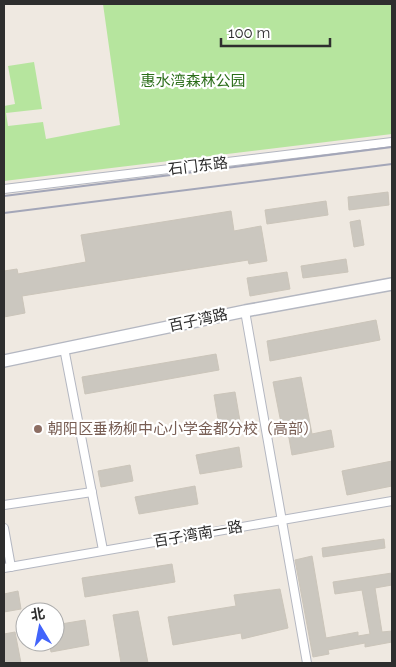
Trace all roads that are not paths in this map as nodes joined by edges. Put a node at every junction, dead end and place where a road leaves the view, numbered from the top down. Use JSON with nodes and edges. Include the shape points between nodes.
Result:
{"nodes":[{"id":1,"x":392,"y":142,"type":"edge"},
{"id":2,"x":4,"y":189,"type":"edge"},
{"id":3,"x":392,"y":284,"type":"edge"},
{"id":4,"x":245,"y":310,"type":"junction"},
{"id":5,"x":64,"y":348,"type":"junction"},
{"id":6,"x":4,"y":361,"type":"edge"},
{"id":7,"x":92,"y":492,"type":"junction"},
{"id":8,"x":392,"y":501,"type":"edge"},
{"id":9,"x":4,"y":506,"type":"edge"},
{"id":10,"x":282,"y":519,"type":"junction"},
{"id":11,"x":4,"y":528,"type":"edge"},
{"id":12,"x":103,"y":550,"type":"junction"},
{"id":13,"x":8,"y":567,"type":"edge"},
{"id":14,"x":307,"y":663,"type":"edge"}],
"edges":[{"from":1,"to":2,"type":"street","name":"石门东路"},
{"from":3,"to":4,"type":"street","name":"百子湾路"},
{"from":4,"to":5,"type":"street","name":"百子湾路"},
{"from":4,"to":10,"type":"street"},
{"from":5,"to":6,"type":"street","name":"百子湾路"},
{"from":5,"to":7,"type":"street"},
{"from":7,"to":9,"type":"street"},
{"from":7,"to":12,"type":"street"},
{"from":8,"to":10,"type":"street","name":"百子湾南一路"},
{"from":10,"to":12,"type":"street","name":"百子湾南一路"},
{"from":10,"to":14,"type":"street"},
{"from":11,"to":13,"type":"street"},
{"from":12,"to":13,"type":"street","name":"百子湾南一路"}]}
